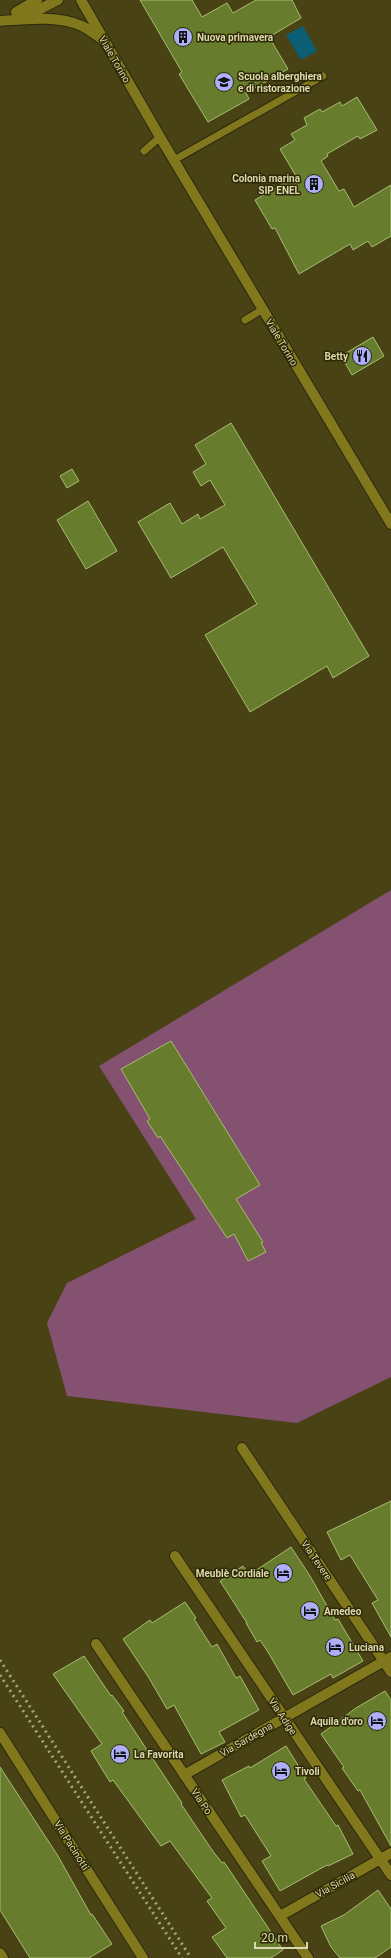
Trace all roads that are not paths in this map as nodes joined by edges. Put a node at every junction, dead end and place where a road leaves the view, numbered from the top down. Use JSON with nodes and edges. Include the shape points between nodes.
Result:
{"nodes":[{"id":1,"x":29,"y":0,"type":"edge"},
{"id":2,"x":37,"y":0,"type":"edge"},
{"id":3,"x":58,"y":0,"type":"edge"},
{"id":4,"x":81,"y":0,"type":"edge"},
{"id":5,"x":0,"y":21,"type":"edge"},
{"id":6,"x":104,"y":40,"type":"junction"},
{"id":7,"x":323,"y":76,"type":"dead end"},
{"id":8,"x":160,"y":137,"type":"junction"},
{"id":9,"x":144,"y":151,"type":"dead end"},
{"id":10,"x":174,"y":160,"type":"junction"},
{"id":11,"x":263,"y":309,"type":"junction"},
{"id":12,"x":245,"y":320,"type":"dead end"},
{"id":13,"x":391,"y":524,"type":"edge"},
{"id":14,"x":242,"y":1448,"type":"dead end"},
{"id":15,"x":175,"y":1556,"type":"dead end"},
{"id":16,"x":96,"y":1644,"type":"dead end"},
{"id":17,"x":387,"y":1659,"type":"edge"},
{"id":18,"x":391,"y":1672,"type":"edge"},
{"id":19,"x":284,"y":1718,"type":"junction"},
{"id":20,"x":0,"y":1733,"type":"edge"},
{"id":21,"x":184,"y":1774,"type":"junction"},
{"id":22,"x":391,"y":1853,"type":"edge"},
{"id":23,"x":380,"y":1859,"type":"junction"},
{"id":24,"x":391,"y":1875,"type":"edge"},
{"id":25,"x":280,"y":1916,"type":"junction"},
{"id":26,"x":0,"y":1953,"type":"edge"},
{"id":27,"x":3,"y":1958,"type":"edge"},
{"id":28,"x":144,"y":1958,"type":"edge"},
{"id":29,"x":308,"y":1958,"type":"edge"}],
"edges":[{"from":1,"to":5,"type":"street"},
{"from":2,"to":5,"type":"street"},
{"from":3,"to":5,"type":"street","via":[[38,10]]},
{"from":4,"to":6,"type":"street","name":"Viale Torino"},
{"from":5,"to":6,"type":"street","via":[[64,21],[82,26]]},
{"from":6,"to":8,"type":"street","name":"Viale Torino"},
{"from":7,"to":10,"type":"lane"},
{"from":8,"to":9,"type":"lane"},
{"from":8,"to":10,"type":"street","name":"Viale Torino"},
{"from":10,"to":11,"type":"street","name":"Viale Torino"},
{"from":11,"to":12,"type":"lane"},
{"from":11,"to":13,"type":"street","name":"Viale Torino"},
{"from":14,"to":17,"type":"street","name":"Via Tevere"},
{"from":15,"to":19,"type":"street","name":"Via Adige"},
{"from":16,"to":21,"type":"street","name":"Via Po"},
{"from":17,"to":18,"type":"street","name":"Via Tevere"},
{"from":17,"to":19,"type":"street","name":"Via Sardegna"},
{"from":19,"to":21,"type":"street","name":"Via Sardegna"},
{"from":19,"to":23,"type":"street","name":"Via Adige"},
{"from":20,"to":28,"type":"street","name":"Via Pacinotti"},
{"from":21,"to":25,"type":"street","name":"Via Po"},
{"from":22,"to":23,"type":"street","name":"Via Sicilia"},
{"from":23,"to":24,"type":"street","name":"Via Adige"},
{"from":23,"to":25,"type":"street","name":"Via Sicilia"},
{"from":25,"to":29,"type":"street","name":"Via Po"},
{"from":26,"to":27,"type":"street"}]}
